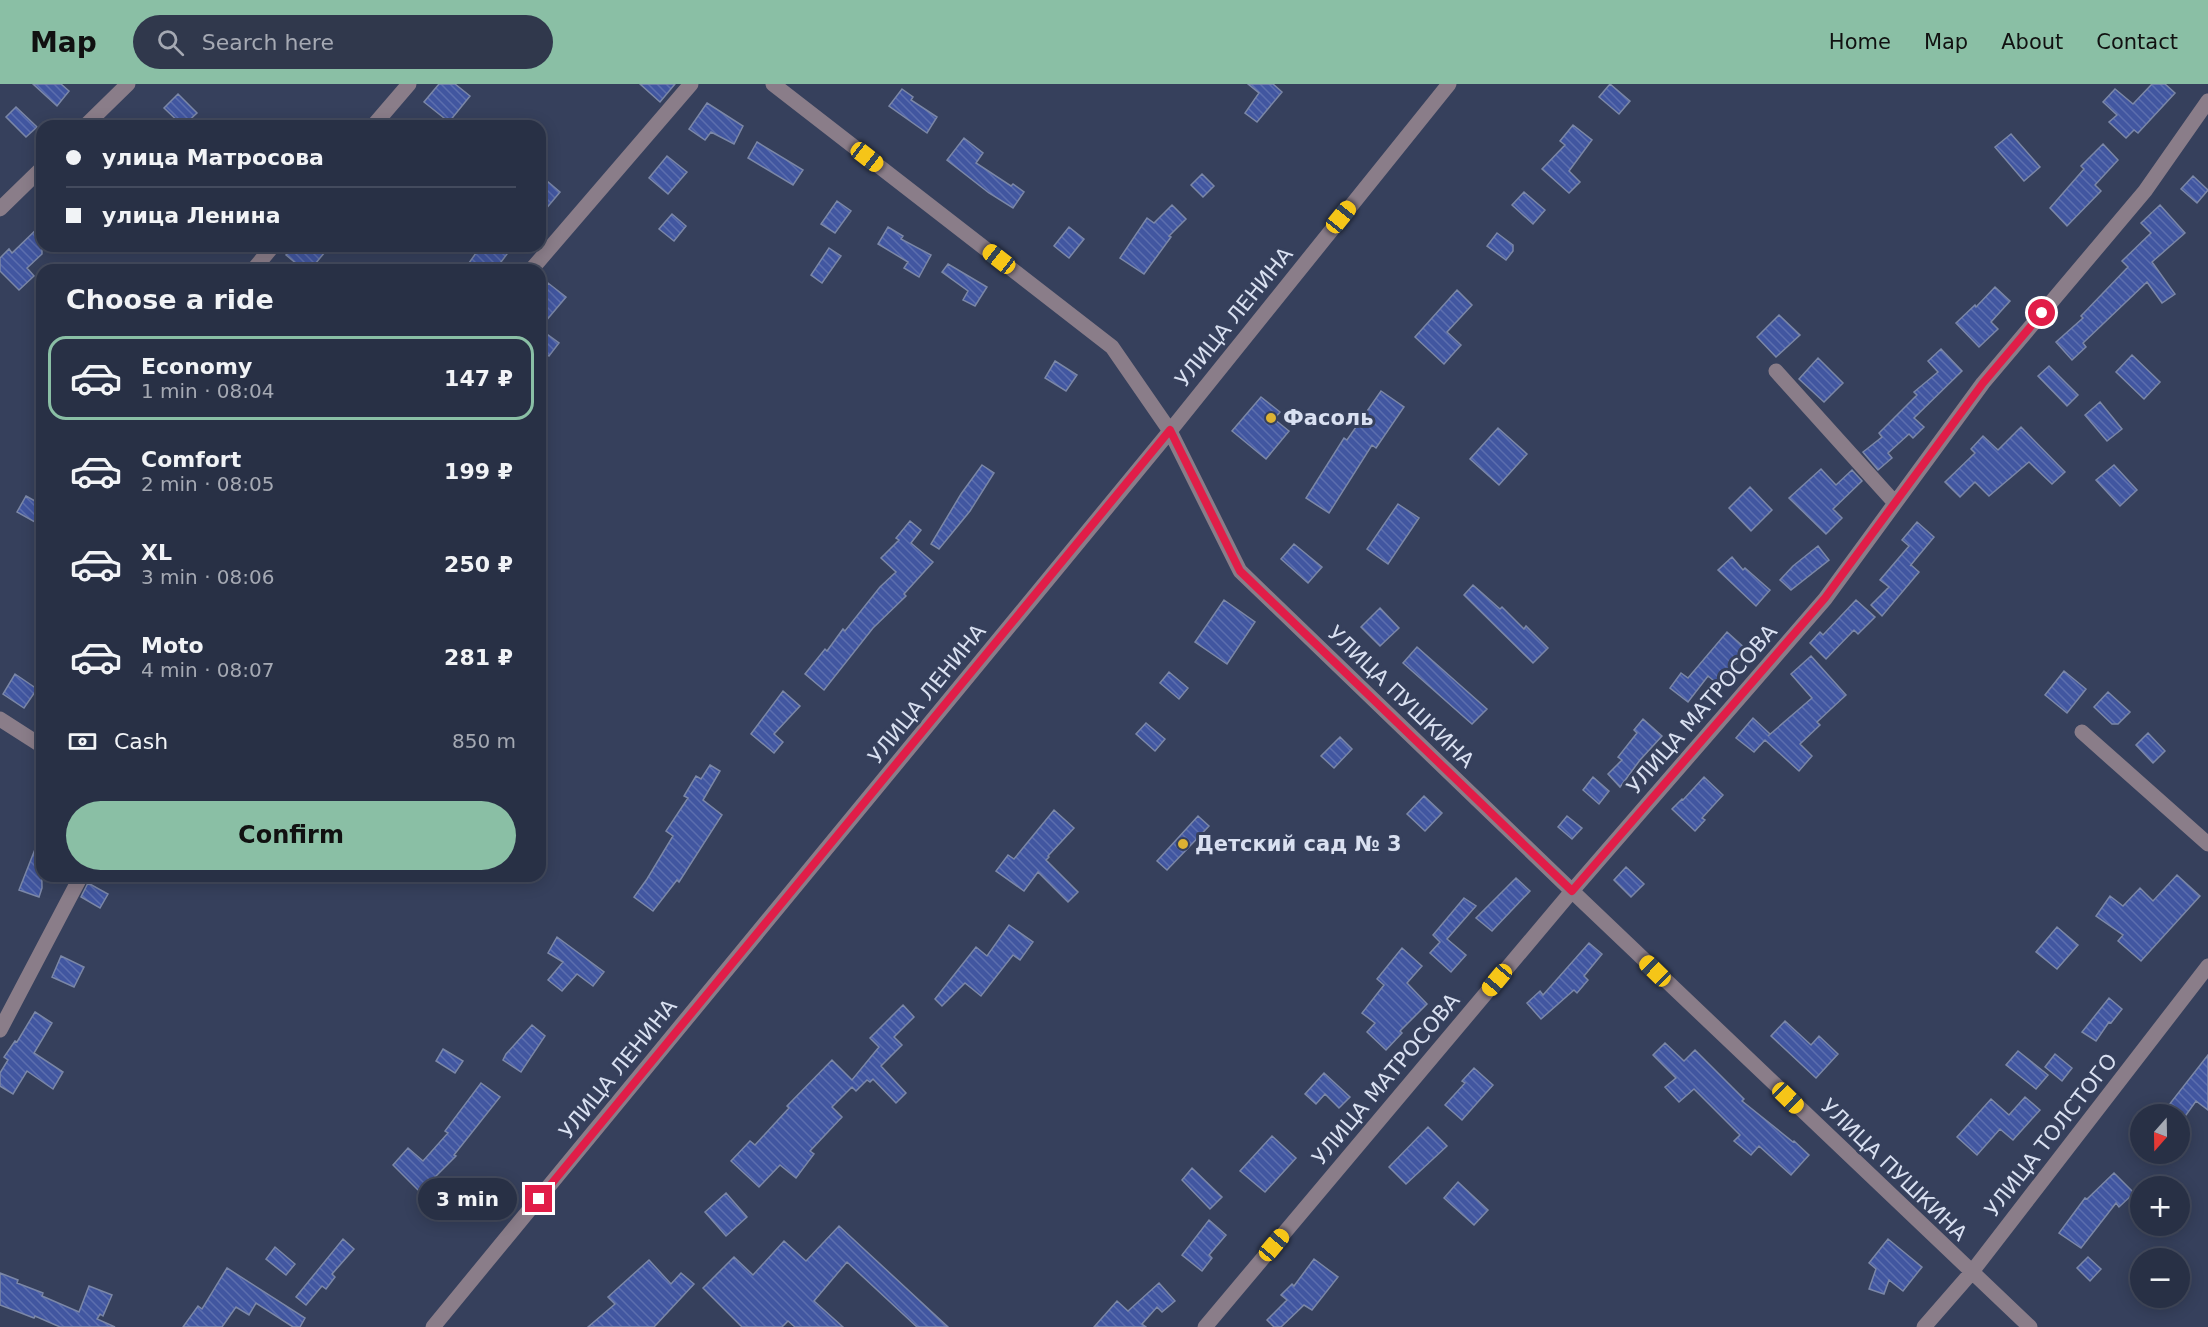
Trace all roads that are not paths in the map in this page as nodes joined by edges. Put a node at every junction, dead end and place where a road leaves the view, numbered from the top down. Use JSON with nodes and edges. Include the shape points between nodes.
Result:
{"nodes":[{"id":1,"x":128,"y":84,"type":"edge"},
{"id":2,"x":409,"y":84,"type":"edge"},
{"id":3,"x":691,"y":84,"type":"edge"},
{"id":4,"x":772,"y":84,"type":"edge"},
{"id":5,"x":1449,"y":84,"type":"edge"},
{"id":6,"x":2208,"y":101,"type":"edge"},
{"id":7,"x":91,"y":120,"type":"edge"},
{"id":8,"x":379,"y":120,"type":"edge"},
{"id":9,"x":36,"y":174,"type":"edge"},
{"id":10,"x":0,"y":209,"type":"edge"},
{"id":11,"x":268,"y":252,"type":"edge"},
{"id":12,"x":258,"y":264,"type":"edge"},
{"id":13,"x":536,"y":264,"type":"edge"},
{"id":14,"x":1776,"y":371,"type":"dead end"},
{"id":15,"x":1170,"y":430,"type":"junction"},
{"id":16,"x":1895,"y":503,"type":"junction"},
{"id":17,"x":0,"y":719,"type":"edge"},
{"id":18,"x":2082,"y":732,"type":"dead end"},
{"id":19,"x":36,"y":742,"type":"edge"},
{"id":20,"x":2208,"y":844,"type":"edge"},
{"id":21,"x":78,"y":882,"type":"edge"},
{"id":22,"x":1572,"y":891,"type":"junction"},
{"id":23,"x":2208,"y":966,"type":"edge"},
{"id":24,"x":0,"y":1030,"type":"edge"},
{"id":25,"x":1971,"y":1273,"type":"junction"},
{"id":26,"x":433,"y":1327,"type":"edge"},
{"id":27,"x":1205,"y":1327,"type":"edge"},
{"id":28,"x":1924,"y":1327,"type":"edge"},
{"id":29,"x":2030,"y":1327,"type":"edge"}],
"edges":[{"from":1,"to":7,"type":"street"},
{"from":2,"to":8,"type":"street"},
{"from":3,"to":13,"type":"street"},
{"from":4,"to":15,"type":"street","name":"УЛИЦА ПУШКИНА","via":[[1112,347]]},
{"from":5,"to":15,"type":"street","name":"УЛИЦА ЛЕНИНА"},
{"from":6,"to":16,"type":"street","name":"УЛИЦА МАТРОСОВА","via":[[2145,191],[1983,383]]},
{"from":9,"to":10,"type":"street"},
{"from":11,"to":12,"type":"street"},
{"from":14,"to":16,"type":"street"},
{"from":15,"to":22,"type":"street","name":"УЛИЦА ПУШКИНА","via":[[1240,571]]},
{"from":15,"to":26,"type":"street","name":"УЛИЦА ЛЕНИНА"},
{"from":16,"to":22,"type":"street","name":"УЛИЦА МАТРОСОВА","via":[[1825,598]]},
{"from":17,"to":19,"type":"street"},
{"from":18,"to":20,"type":"street"},
{"from":21,"to":24,"type":"street"},
{"from":22,"to":25,"type":"street","name":"УЛИЦА ПУШКИНА"},
{"from":22,"to":27,"type":"street","name":"УЛИЦА МАТРОСОВА"},
{"from":23,"to":25,"type":"street","name":"УЛИЦА ТОЛСТОГО"},
{"from":25,"to":28,"type":"street","name":"УЛИЦА ТОЛСТОГО"},
{"from":25,"to":29,"type":"street","name":"УЛИЦА ПУШКИНА"}]}
